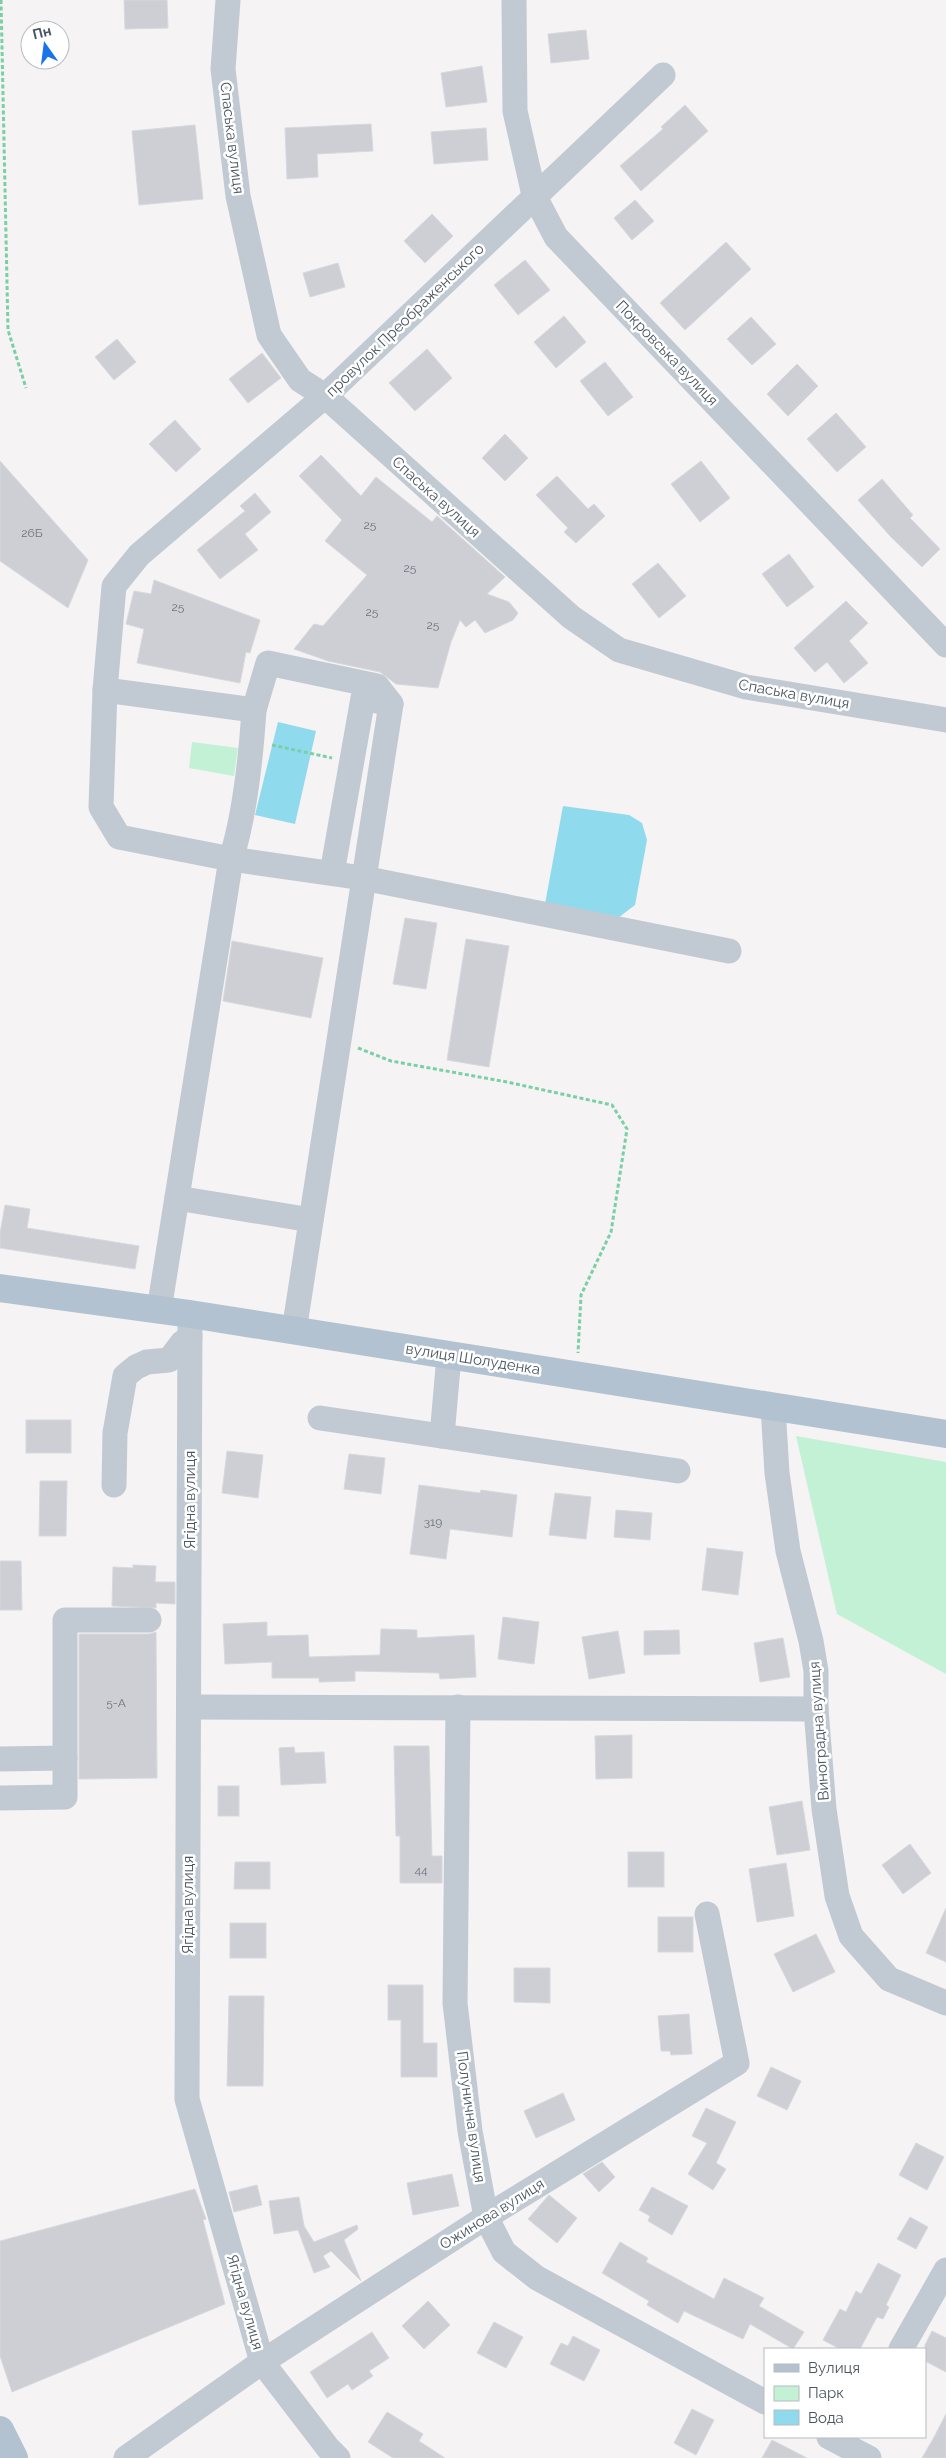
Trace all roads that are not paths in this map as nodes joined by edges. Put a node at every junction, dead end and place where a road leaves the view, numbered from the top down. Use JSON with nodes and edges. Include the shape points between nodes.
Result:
{"nodes":[{"id":1,"x":228,"y":0,"type":"edge"},
{"id":2,"x":514,"y":0,"type":"edge"},
{"id":3,"x":663,"y":75,"type":"dead end"},
{"id":4,"x":534,"y":195,"type":"junction"},
{"id":5,"x":325,"y":396,"type":"junction"},
{"id":6,"x":946,"y":645,"type":"edge"},
{"id":7,"x":105,"y":690,"type":"junction"},
{"id":8,"x":391,"y":704,"type":"junction"},
{"id":9,"x":254,"y":710,"type":"junction"},
{"id":10,"x":946,"y":720,"type":"edge"},
{"id":11,"x":234,"y":851,"type":"junction"},
{"id":12,"x":332,"y":872,"type":"junction"},
{"id":13,"x":363,"y":878,"type":"junction"},
{"id":14,"x":729,"y":951,"type":"dead end"},
{"id":15,"x":177,"y":1198,"type":"junction"},
{"id":16,"x":311,"y":1220,"type":"junction"},
{"id":17,"x":0,"y":1288,"type":"edge"},
{"id":18,"x":159,"y":1310,"type":"junction"},
{"id":19,"x":190,"y":1325,"type":"junction"},
{"id":20,"x":294,"y":1331,"type":"junction"},
{"id":21,"x":449,"y":1356,"type":"junction"},
{"id":22,"x":773,"y":1407,"type":"junction"},
{"id":23,"x":320,"y":1418,"type":"dead end"},
{"id":24,"x":946,"y":1434,"type":"edge"},
{"id":25,"x":442,"y":1436,"type":"junction"},
{"id":26,"x":678,"y":1471,"type":"dead end"},
{"id":27,"x":114,"y":1485,"type":"dead end"},
{"id":28,"x":149,"y":1620,"type":"dead end"},
{"id":29,"x":189,"y":1707,"type":"junction"},
{"id":30,"x":458,"y":1707,"type":"junction"},
{"id":31,"x":816,"y":1709,"type":"junction"},
{"id":32,"x":65,"y":1758,"type":"junction"},
{"id":33,"x":0,"y":1759,"type":"edge"},
{"id":34,"x":0,"y":1798,"type":"edge"},
{"id":35,"x":708,"y":1914,"type":"dead end"},
{"id":36,"x":946,"y":2003,"type":"edge"},
{"id":37,"x":486,"y":2217,"type":"junction"},
{"id":38,"x":946,"y":2270,"type":"edge"},
{"id":39,"x":902,"y":2348,"type":"edge"},
{"id":40,"x":262,"y":2362,"type":"junction"},
{"id":41,"x":764,"y":2401,"type":"edge"},
{"id":42,"x":0,"y":2430,"type":"edge"},
{"id":43,"x":841,"y":2444,"type":"edge"},
{"id":44,"x":14,"y":2458,"type":"edge"},
{"id":45,"x":126,"y":2458,"type":"edge"},
{"id":46,"x":338,"y":2458,"type":"edge"},
{"id":47,"x":869,"y":2458,"type":"edge"}],
"edges":[{"from":1,"to":5,"type":"street","name":"Спаська вулиця","via":[[223,69],[237,186],[269,335],[300,380]]},
{"from":2,"to":4,"type":"street","name":"Покровська вулиця","via":[[515,110]]},
{"from":3,"to":4,"type":"street","name":"провулок Преображенського"},
{"from":4,"to":5,"type":"street","name":"провулок Преображенського"},
{"from":4,"to":6,"type":"street","name":"Покровська вулиця","via":[[556,237]]},
{"from":5,"to":7,"type":"street","name":"провулок Преображенського","via":[[139,555],[114,586]]},
{"from":5,"to":10,"type":"street","name":"Спаська вулиця","via":[[571,617],[620,650],[746,687]]},
{"from":7,"to":9,"type":"street"},
{"from":7,"to":11,"type":"street","name":"провулок Преображенського","via":[[101,807],[119,837]]},
{"from":8,"to":9,"type":"street","via":[[377,686],[268,663]]},
{"from":8,"to":12,"type":"street","via":[[363,698]]},
{"from":8,"to":13,"type":"street"},
{"from":9,"to":11,"type":"street"},
{"from":11,"to":12,"type":"street","name":"провулок Преображенського"},
{"from":11,"to":15,"type":"street"},
{"from":12,"to":13,"type":"street","name":"провулок Преображенського"},
{"from":13,"to":14,"type":"street","name":"провулок Преображенського"},
{"from":13,"to":16,"type":"street"},
{"from":15,"to":16,"type":"street"},
{"from":15,"to":18,"type":"street"},
{"from":16,"to":20,"type":"street"},
{"from":17,"to":18,"type":"main road","name":"вулиця Шолуденка"},
{"from":18,"to":19,"type":"main road","name":"вулиця Шолуденка"},
{"from":19,"to":20,"type":"main road","name":"вулиця Шолуденка"},
{"from":19,"to":27,"type":"street","via":[[169,1360],[147,1362],[126,1376],[115,1433]]},
{"from":19,"to":29,"type":"street","name":"Ягідна вулиця"},
{"from":20,"to":21,"type":"main road","name":"вулиця Шолуденка"},
{"from":21,"to":22,"type":"main road","name":"вулиця Шолуденка"},
{"from":21,"to":25,"type":"street"},
{"from":22,"to":24,"type":"main road","name":"вулиця Шолуденка"},
{"from":22,"to":31,"type":"street","name":"Виноградна вулиця","via":[[777,1473],[788,1551],[812,1641]]},
{"from":23,"to":25,"type":"street"},
{"from":25,"to":26,"type":"street"},
{"from":28,"to":32,"type":"street","via":[[65,1620]]},
{"from":29,"to":30,"type":"street"},
{"from":29,"to":40,"type":"street","name":"Ягідна вулиця","via":[[187,2100]]},
{"from":30,"to":31,"type":"street"},
{"from":30,"to":37,"type":"street","name":"Полунична вулиця","via":[[455,2003],[470,2131]]},
{"from":31,"to":36,"type":"street","name":"Виноградна вулиця","via":[[824,1809],[837,1896],[851,1936],[889,1979]]},
{"from":32,"to":33,"type":"street"},
{"from":32,"to":34,"type":"street","via":[[65,1797]]},
{"from":35,"to":37,"type":"street","name":"Ожинова вулиця","via":[[737,2063]]},
{"from":37,"to":40,"type":"street","name":"Ожинова вулиця"},
{"from":37,"to":41,"type":"street","name":"Полунична вулиця","via":[[504,2252],[537,2278]]},
{"from":38,"to":39,"type":"street"},
{"from":40,"to":45,"type":"street","name":"Ожинова вулиця"},
{"from":40,"to":46,"type":"street","name":"Ягідна вулиця"},
{"from":42,"to":44,"type":"main road"},
{"from":43,"to":47,"type":"street"}]}
